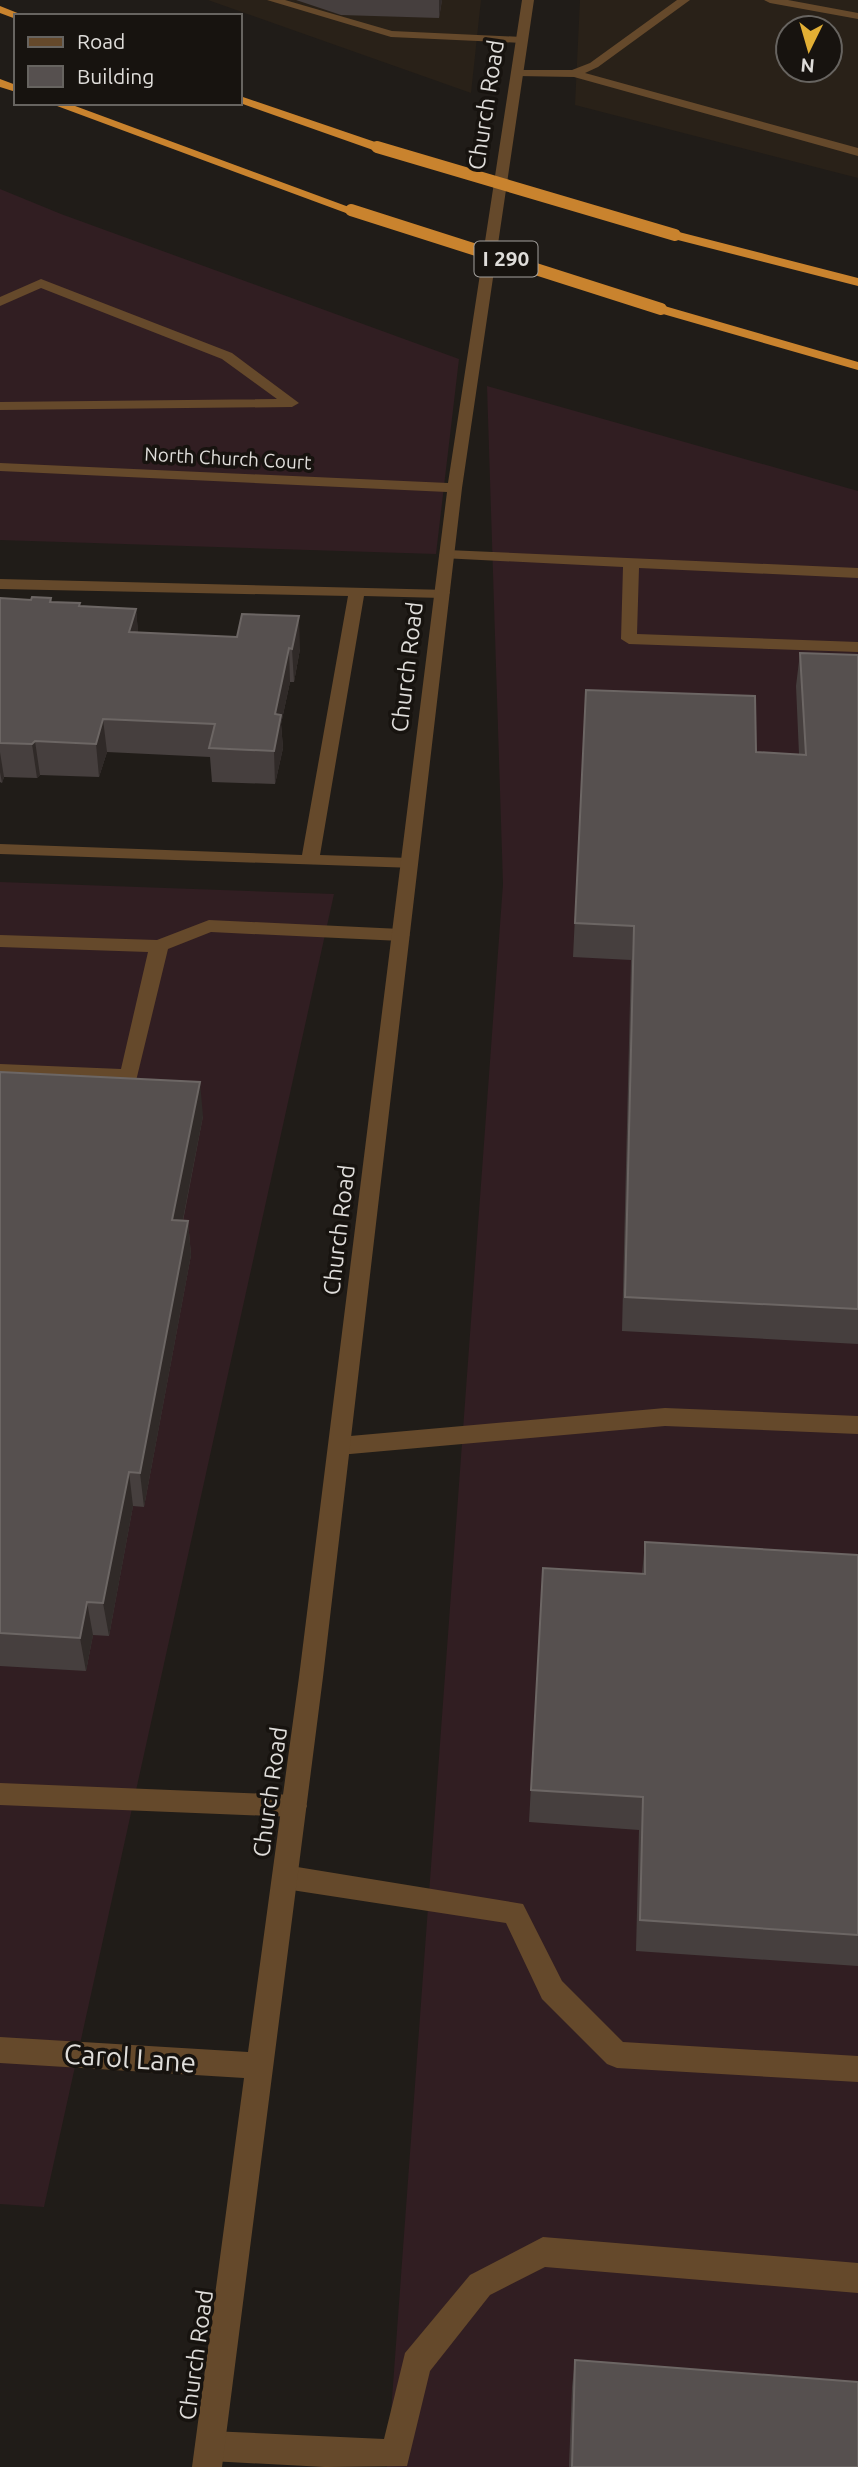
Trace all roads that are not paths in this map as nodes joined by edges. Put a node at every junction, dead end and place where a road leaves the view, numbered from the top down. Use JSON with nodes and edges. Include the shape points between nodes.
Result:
{"nodes":[{"id":1,"x":273,"y":0,"type":"edge"},
{"id":2,"x":528,"y":0,"type":"edge"},
{"id":3,"x":684,"y":0,"type":"edge"},
{"id":4,"x":770,"y":0,"type":"edge"},
{"id":5,"x":791,"y":2,"type":"edge"},
{"id":6,"x":858,"y":16,"type":"edge"},
{"id":7,"x":522,"y":40,"type":"junction"},
{"id":8,"x":517,"y":73,"type":"junction"},
{"id":9,"x":574,"y":74,"type":"junction"},
{"id":10,"x":242,"y":100,"type":"edge"},
{"id":11,"x":61,"y":105,"type":"edge"},
{"id":12,"x":858,"y":152,"type":"edge"},
{"id":13,"x":858,"y":282,"type":"edge"},
{"id":14,"x":0,"y":302,"type":"edge"},
{"id":15,"x":858,"y":366,"type":"edge"},
{"id":16,"x":0,"y":406,"type":"edge"},
{"id":17,"x":0,"y":467,"type":"edge"},
{"id":18,"x":455,"y":488,"type":"junction"},
{"id":19,"x":447,"y":555,"type":"junction"},
{"id":20,"x":631,"y":563,"type":"junction"},
{"id":21,"x":858,"y":573,"type":"edge"},
{"id":22,"x":0,"y":584,"type":"edge"},
{"id":23,"x":358,"y":591,"type":"junction"},
{"id":24,"x":442,"y":593,"type":"junction"},
{"id":25,"x":858,"y":647,"type":"edge"},
{"id":26,"x":0,"y":849,"type":"edge"},
{"id":27,"x":310,"y":861,"type":"junction"},
{"id":28,"x":410,"y":864,"type":"junction"},
{"id":29,"x":401,"y":935,"type":"junction"},
{"id":30,"x":0,"y":941,"type":"edge"},
{"id":31,"x":159,"y":946,"type":"junction"},
{"id":32,"x":0,"y":1070,"type":"edge"},
{"id":33,"x":858,"y":1426,"type":"edge"},
{"id":34,"x":339,"y":1446,"type":"junction"},
{"id":35,"x":0,"y":1794,"type":"edge"},
{"id":36,"x":294,"y":1807,"type":"junction"},
{"id":37,"x":285,"y":1877,"type":"junction"},
{"id":38,"x":0,"y":2050,"type":"edge"},
{"id":39,"x":260,"y":2066,"type":"junction"},
{"id":40,"x":858,"y":2069,"type":"edge"},
{"id":41,"x":858,"y":2278,"type":"edge"},
{"id":42,"x":209,"y":2457,"type":"edge"}],
"edges":[{"from":1,"to":7,"type":"street","via":[[391,34]]},
{"from":2,"to":7,"type":"street","name":"Church Road"},
{"from":3,"to":9,"type":"street","via":[[594,65]]},
{"from":4,"to":5,"type":"street"},
{"from":5,"to":6,"type":"street"},
{"from":7,"to":8,"type":"street","name":"Church Road"},
{"from":8,"to":9,"type":"street"},
{"from":8,"to":18,"type":"street","name":"Church Road"},
{"from":9,"to":12,"type":"street"},
{"from":10,"to":13,"type":"highway","bridge":true,"via":[[377,147]]},
{"from":11,"to":15,"type":"highway","number":"I 290","bridge":true,"via":[[351,210]]},
{"from":14,"to":16,"type":"street","via":[[41,283],[227,356],[292,403]]},
{"from":17,"to":18,"type":"street","name":"North Church Court"},
{"from":18,"to":19,"type":"street","name":"Church Road"},
{"from":19,"to":20,"type":"street"},
{"from":19,"to":24,"type":"street","name":"Church Road"},
{"from":20,"to":21,"type":"street"},
{"from":20,"to":25,"type":"street","via":[[629,639]]},
{"from":22,"to":23,"type":"street"},
{"from":23,"to":24,"type":"street"},
{"from":23,"to":27,"type":"street"},
{"from":24,"to":28,"type":"street","name":"Church Road"},
{"from":26,"to":27,"type":"street"},
{"from":27,"to":28,"type":"street"},
{"from":28,"to":29,"type":"street","name":"Church Road"},
{"from":29,"to":31,"type":"street","via":[[209,926]]},
{"from":29,"to":34,"type":"street","name":"Church Road"},
{"from":30,"to":31,"type":"street"},
{"from":31,"to":32,"type":"street","via":[[129,1076]]},
{"from":33,"to":34,"type":"street","via":[[666,1417]]},
{"from":34,"to":36,"type":"street","name":"Church Road"},
{"from":35,"to":36,"type":"street"},
{"from":36,"to":37,"type":"street","name":"Church Road"},
{"from":37,"to":39,"type":"street","name":"Church Road"},
{"from":37,"to":40,"type":"street","via":[[514,1912],[552,1990],[617,2055]]},
{"from":38,"to":39,"type":"street","name":"Carol Lane"},
{"from":39,"to":42,"type":"street","name":"Church Road"},
{"from":41,"to":42,"type":"street","via":[[543,2252],[480,2285],[416,2364],[396,2455]]}]}
